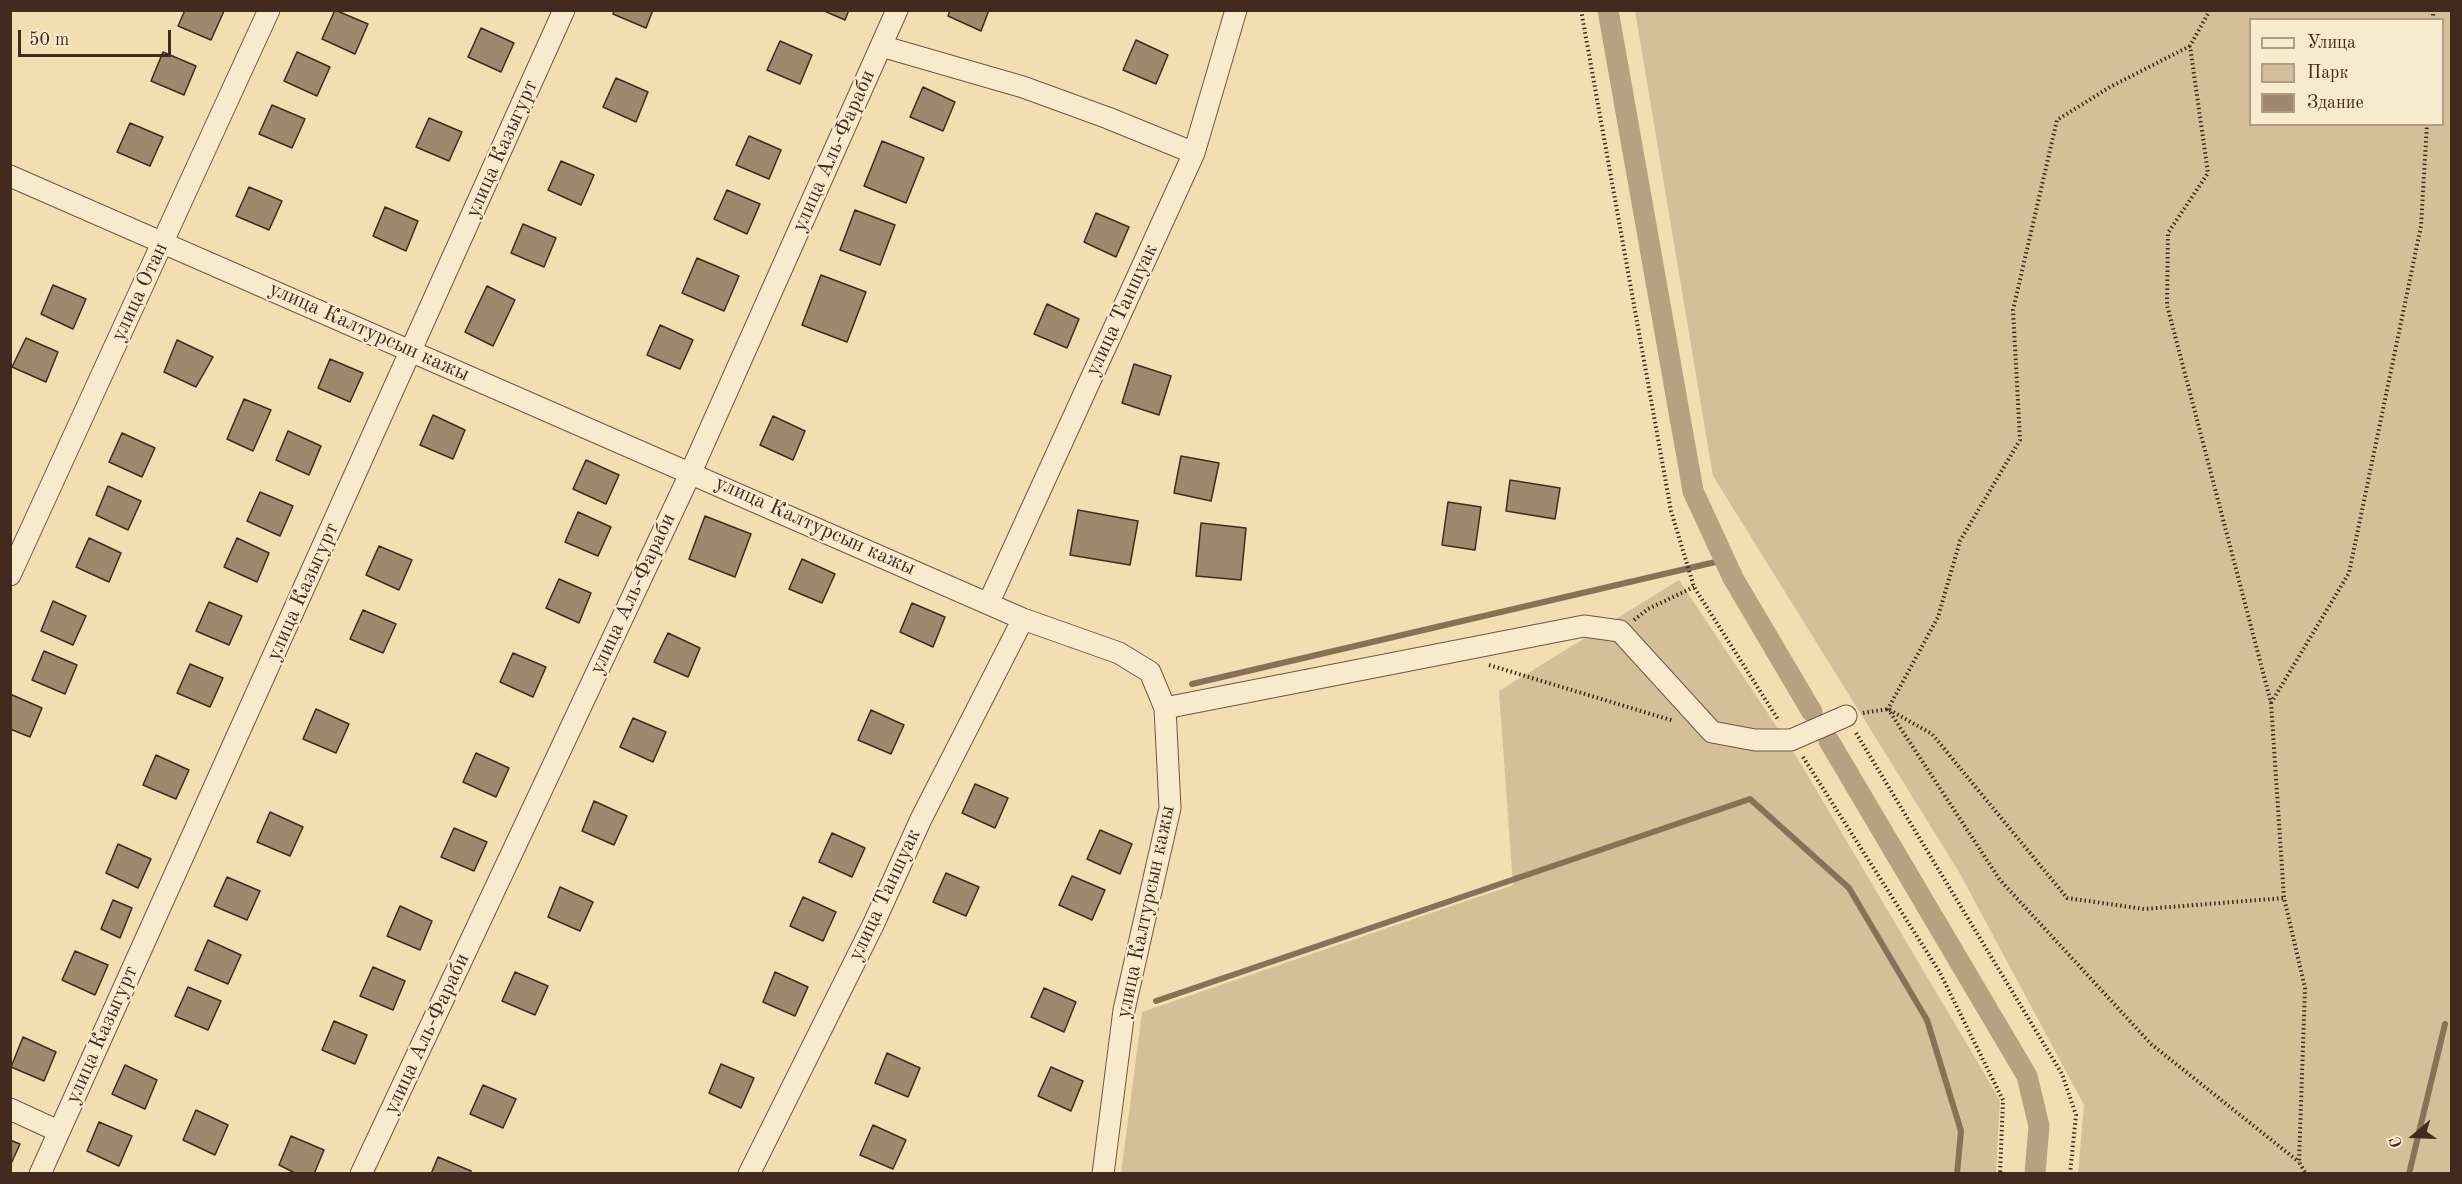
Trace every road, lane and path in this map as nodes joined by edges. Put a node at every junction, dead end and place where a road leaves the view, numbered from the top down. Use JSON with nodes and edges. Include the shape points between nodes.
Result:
{"nodes":[{"id":1,"x":269,"y":10,"type":"edge"},
{"id":2,"x":564,"y":10,"type":"edge"},
{"id":3,"x":897,"y":10,"type":"edge"},
{"id":4,"x":1236,"y":10,"type":"edge"},
{"id":5,"x":1581,"y":10,"type":"edge"},
{"id":6,"x":2210,"y":10,"type":"edge"},
{"id":7,"x":881,"y":46,"type":"junction"},
{"id":8,"x":2190,"y":46,"type":"junction"},
{"id":9,"x":2427,"y":126,"type":"edge"},
{"id":10,"x":1194,"y":153,"type":"junction"},
{"id":11,"x":10,"y":176,"type":"edge"},
{"id":12,"x":163,"y":242,"type":"junction"},
{"id":13,"x":412,"y":351,"type":"junction"},
{"id":14,"x":691,"y":472,"type":"junction"},
{"id":15,"x":10,"y":575,"type":"edge"},
{"id":16,"x":1694,"y":587,"type":"junction"},
{"id":17,"x":988,"y":602,"type":"junction"},
{"id":18,"x":1023,"y":619,"type":"junction"},
{"id":19,"x":1620,"y":631,"type":"junction"},
{"id":20,"x":1471,"y":648,"type":"junction"},
{"id":21,"x":2271,"y":703,"type":"junction"},
{"id":22,"x":1165,"y":708,"type":"junction"},
{"id":23,"x":1887,"y":709,"type":"junction"},
{"id":24,"x":1846,"y":716,"type":"junction"},
{"id":25,"x":1679,"y":722,"type":"dead end"},
{"id":26,"x":1791,"y":740,"type":"junction"},
{"id":27,"x":2284,"y":898,"type":"junction"},
{"id":28,"x":10,"y":1109,"type":"edge"},
{"id":29,"x":58,"y":1131,"type":"junction"},
{"id":30,"x":2299,"y":1162,"type":"junction"},
{"id":31,"x":40,"y":1173,"type":"edge"},
{"id":32,"x":361,"y":1173,"type":"edge"},
{"id":33,"x":749,"y":1173,"type":"edge"},
{"id":34,"x":1103,"y":1173,"type":"edge"},
{"id":35,"x":2000,"y":1173,"type":"edge"},
{"id":36,"x":2070,"y":1173,"type":"edge"},
{"id":37,"x":2306,"y":1173,"type":"edge"}],
"edges":[{"from":1,"to":12,"type":"street","name":"улица Отан"},
{"from":2,"to":13,"type":"street","name":"улица Казыгурт"},
{"from":3,"to":7,"type":"street","name":"улица Аль-Фараби"},
{"from":4,"to":10,"type":"street","name":"улица Таншуак"},
{"from":5,"to":16,"type":"path","via":[[1671,511]]},
{"from":6,"to":8,"type":"path"},
{"from":7,"to":10,"type":"street","via":[[1023,87]]},
{"from":7,"to":14,"type":"street","name":"улица Аль-Фараби"},
{"from":8,"to":21,"type":"path","via":[[2208,173],[2168,233],[2167,305]]},
{"from":8,"to":23,"type":"path","via":[[2110,87],[2057,120],[2013,310],[2020,440],[1960,541],[1938,617]]},
{"from":9,"to":21,"type":"path","via":[[2421,226],[2349,573]]},
{"from":10,"to":17,"type":"street","name":"улица Таншуак"},
{"from":11,"to":12,"type":"street","name":"улица Калтурсын кажы"},
{"from":12,"to":13,"type":"street","name":"улица Калтурсын кажы"},
{"from":12,"to":15,"type":"street","name":"улица Отан"},
{"from":13,"to":14,"type":"street","name":"улица Калтурсын кажы"},
{"from":13,"to":29,"type":"street","name":"улица Казыгурт"},
{"from":14,"to":17,"type":"street","name":"улица Калтурсын кажы"},
{"from":14,"to":32,"type":"street","name":"улица Аль-Фараби"},
{"from":16,"to":19,"type":"path","via":[[1648,609]]},
{"from":16,"to":26,"type":"path"},
{"from":17,"to":18,"type":"street","name":"улица Калтурсын кажы"},
{"from":18,"to":22,"type":"street","name":"улица Калтурсын кажы","via":[[1119,653],[1150,672]]},
{"from":18,"to":33,"type":"street","name":"улица Таншуак"},
{"from":19,"to":20,"type":"street","via":[[1584,626]]},
{"from":19,"to":26,"type":"street","via":[[1712,732],[1755,740]]},
{"from":20,"to":22,"type":"street"},
{"from":20,"to":25,"type":"path","via":[[1492,668]]},
{"from":21,"to":27,"type":"path"},
{"from":22,"to":34,"type":"street","name":"улица Калтурсын кажы","via":[[1170,808],[1124,1010]]},
{"from":23,"to":24,"type":"path"},
{"from":23,"to":27,"type":"path","via":[[1932,734],[2067,898],[2144,909]]},
{"from":23,"to":30,"type":"path","via":[[2000,880],[2151,1044]]},
{"from":24,"to":26,"type":"street"},
{"from":24,"to":36,"type":"path","via":[[2062,1074],[2076,1115]]},
{"from":26,"to":35,"type":"path","via":[[1939,971],[2003,1100]]},
{"from":27,"to":30,"type":"path","via":[[2305,988]]},
{"from":28,"to":29,"type":"street"},
{"from":29,"to":31,"type":"street","name":"улица Казыгурт"},
{"from":30,"to":37,"type":"path"}]}
